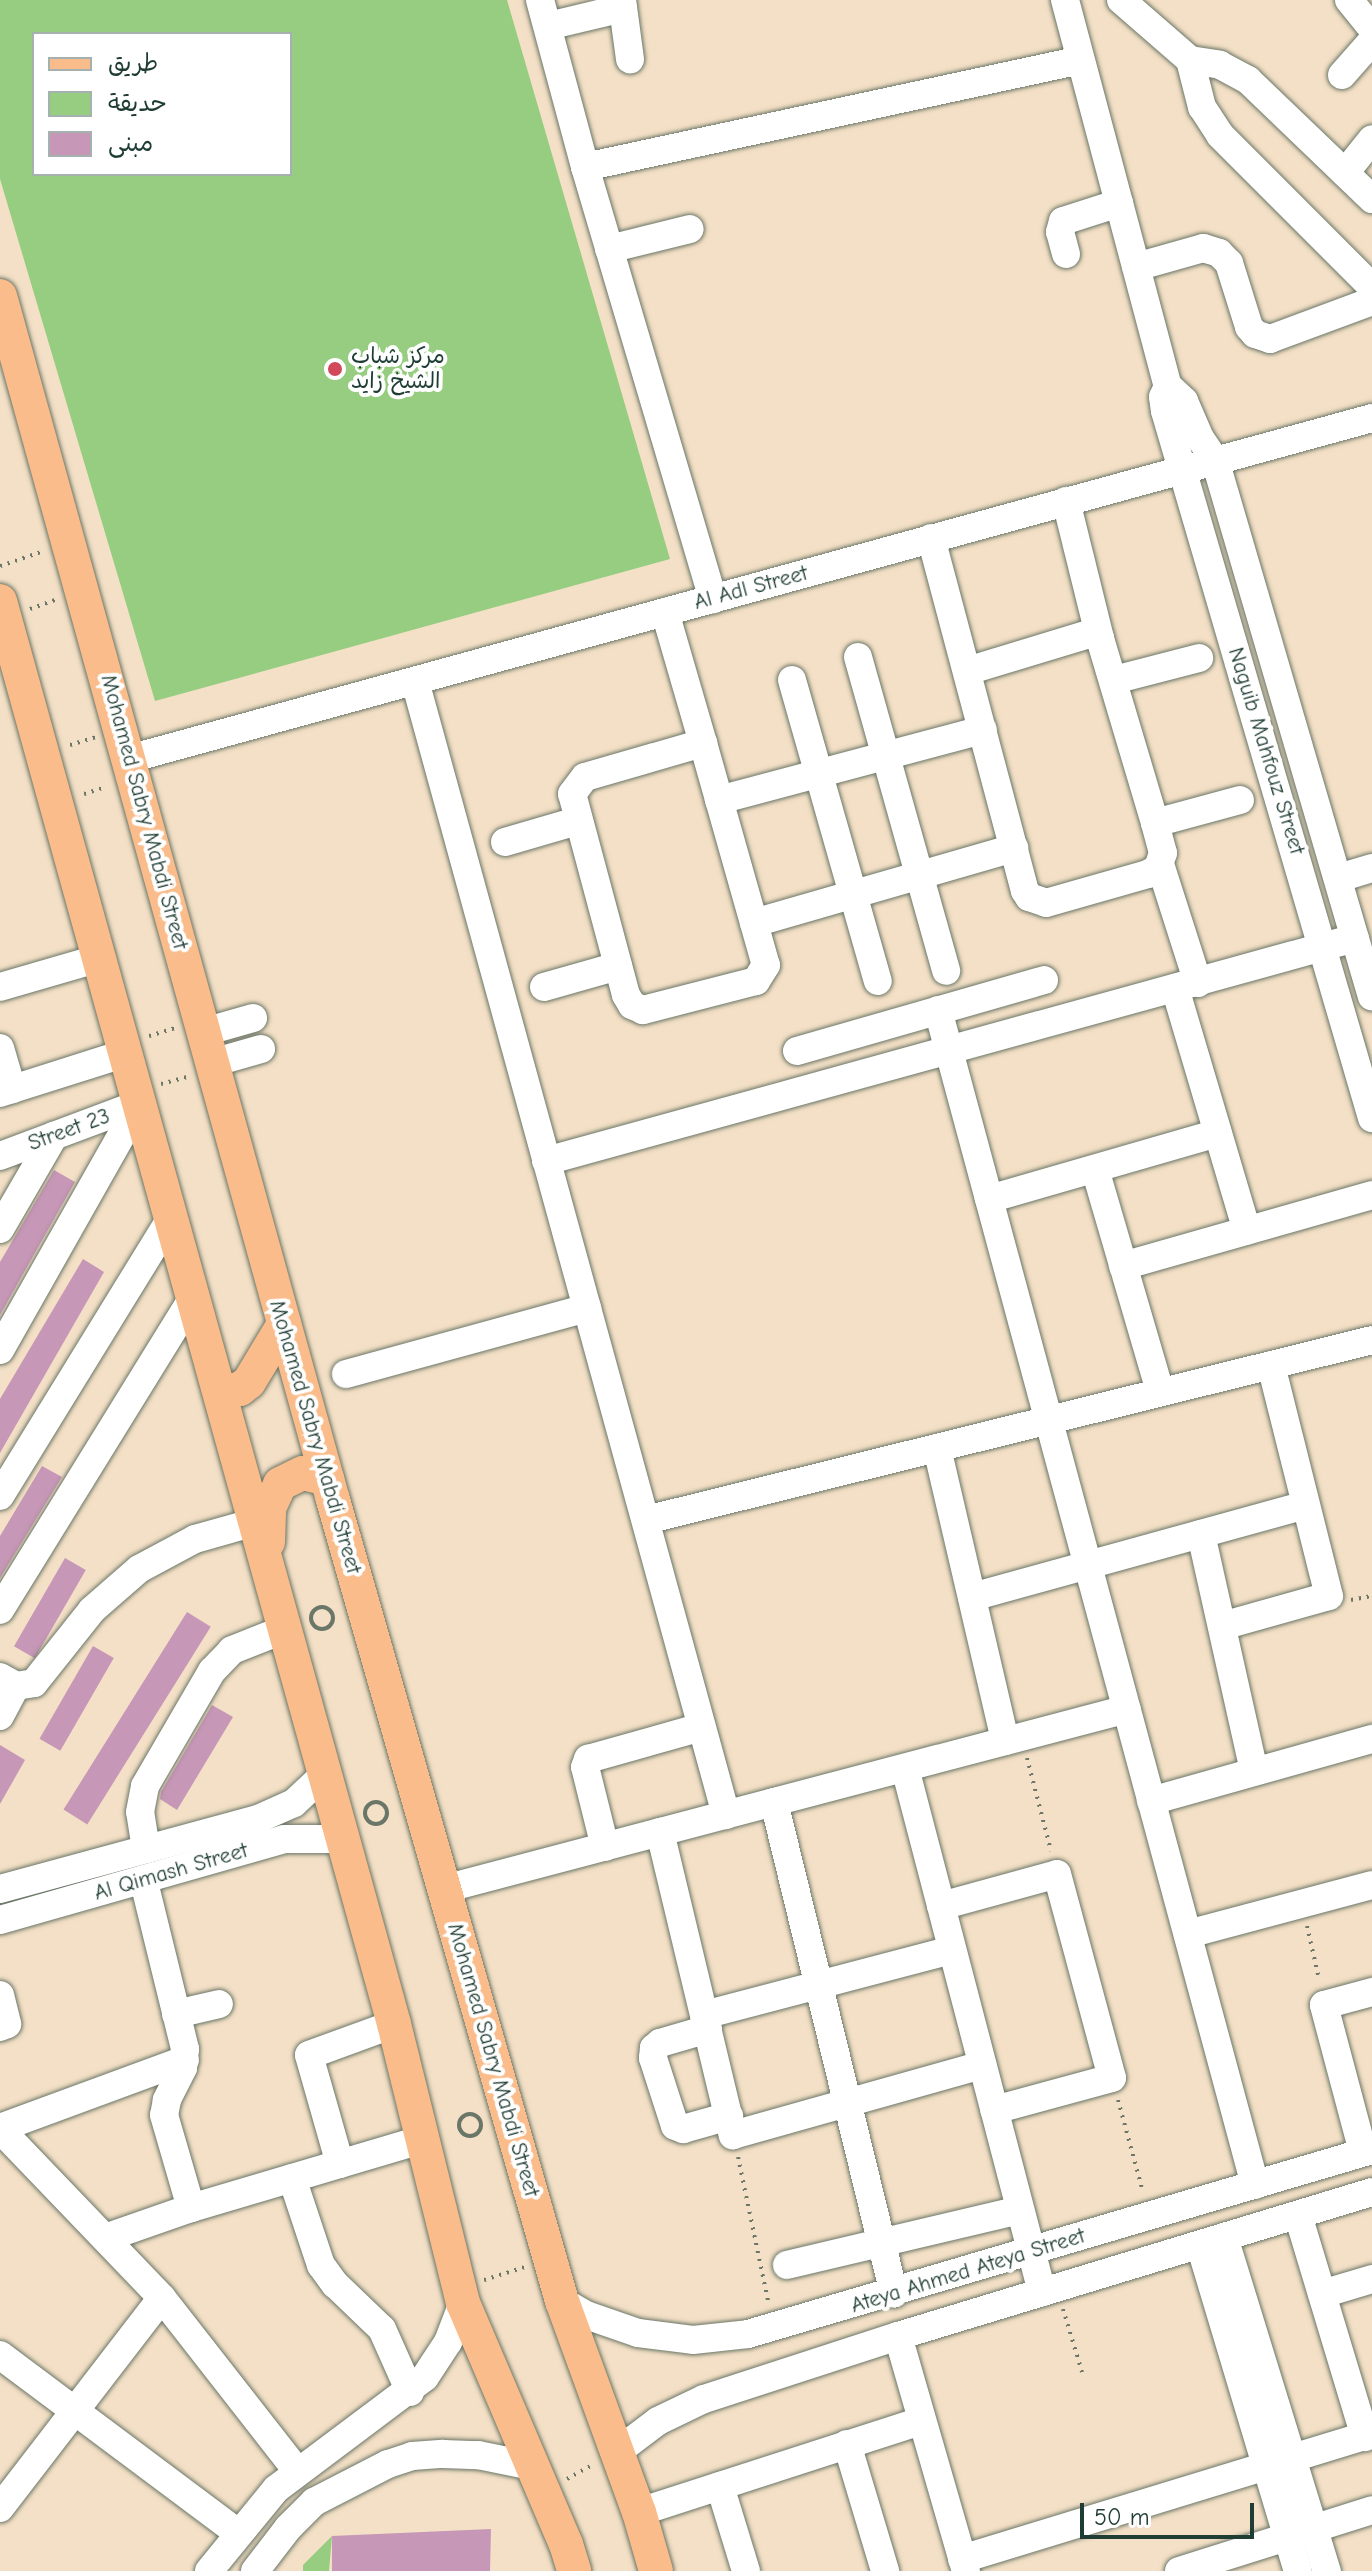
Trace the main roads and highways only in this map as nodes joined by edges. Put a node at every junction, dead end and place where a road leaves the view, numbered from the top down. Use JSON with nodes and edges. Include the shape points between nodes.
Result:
{"nodes":[{"id":1,"x":0,"y":296,"type":"edge"},
{"id":2,"x":1,"y":606,"type":"edge"},
{"id":3,"x":284,"y":1324,"type":"junction"},
{"id":4,"x":220,"y":1392,"type":"junction"},
{"id":5,"x":327,"y":1479,"type":"junction"},
{"id":6,"x":267,"y":1567,"type":"junction"},
{"id":7,"x":574,"y":2571,"type":"edge"},
{"id":8,"x":656,"y":2571,"type":"edge"}],
"edges":[{"from":1,"to":3,"type":"main road","name":"Mohamed Sabry Mabdi Street"},
{"from":2,"to":4,"type":"main road"},
{"from":3,"to":4,"type":"main road","via":[[249,1382]]},
{"from":3,"to":5,"type":"main road","name":"Mohamed Sabry Mabdi Street"},
{"from":4,"to":6,"type":"main road"},
{"from":5,"to":6,"type":"main road","via":[[316,1474],[290,1477],[272,1495]]},
{"from":5,"to":8,"type":"main road","name":"Mohamed Sabry Mabdi Street","via":[[562,2301]]},
{"from":6,"to":7,"type":"main road","via":[[394,2024],[461,2295]]}]}
